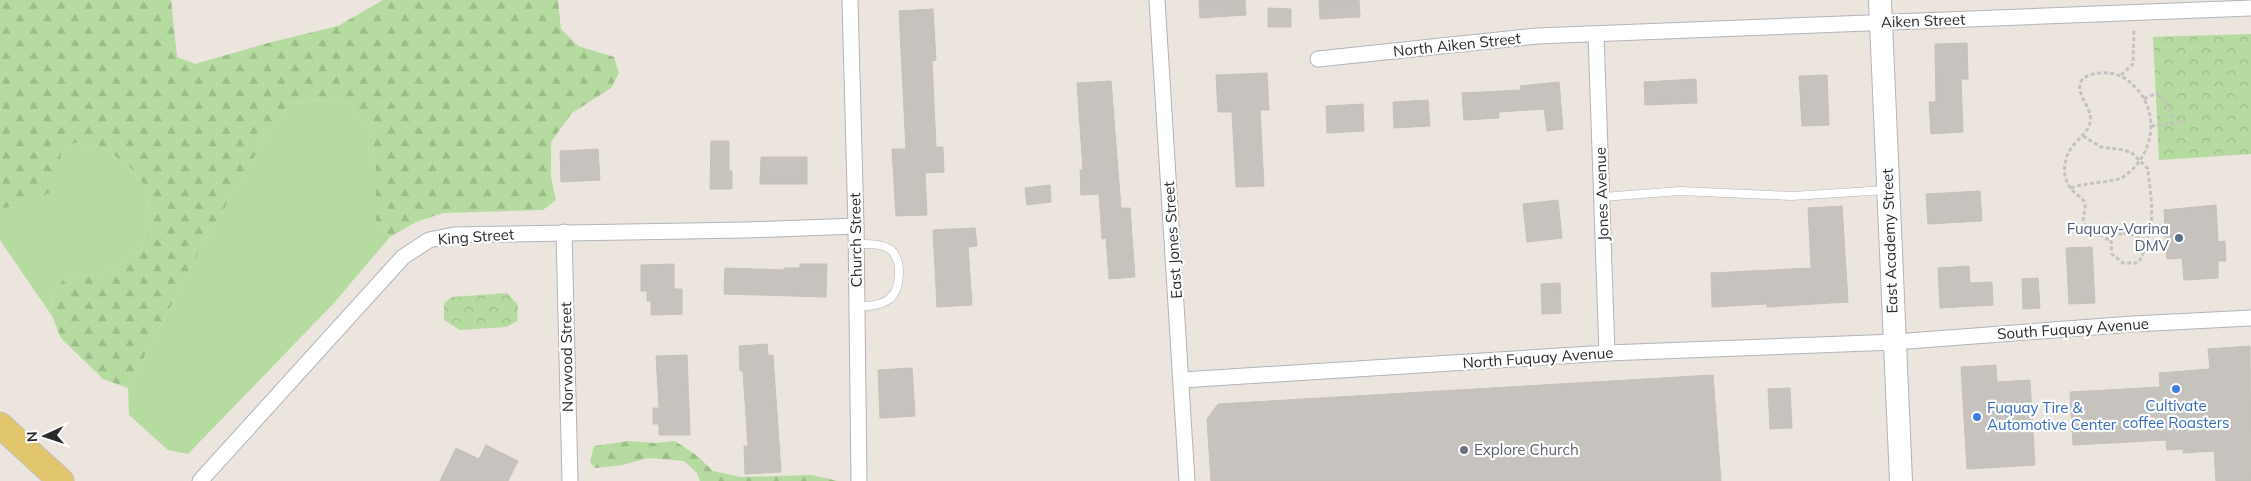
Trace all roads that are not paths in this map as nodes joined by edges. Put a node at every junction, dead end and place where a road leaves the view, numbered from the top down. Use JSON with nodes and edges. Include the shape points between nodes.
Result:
{"nodes":[{"id":1,"x":850,"y":0,"type":"edge"},
{"id":2,"x":1157,"y":0,"type":"edge"},
{"id":3,"x":1880,"y":0,"type":"edge"},
{"id":4,"x":2251,"y":8,"type":"edge"},
{"id":5,"x":1881,"y":22,"type":"junction"},
{"id":6,"x":1596,"y":34,"type":"junction"},
{"id":7,"x":1318,"y":59,"type":"dead end"},
{"id":8,"x":1888,"y":190,"type":"junction"},
{"id":9,"x":1603,"y":197,"type":"junction"},
{"id":10,"x":856,"y":226,"type":"junction"},
{"id":11,"x":564,"y":232,"type":"junction"},
{"id":12,"x":856,"y":244,"type":"junction"},
{"id":13,"x":857,"y":307,"type":"junction"},
{"id":14,"x":2251,"y":318,"type":"edge"},
{"id":15,"x":1895,"y":342,"type":"junction"},
{"id":16,"x":1607,"y":353,"type":"junction"},
{"id":17,"x":1182,"y":380,"type":"junction"},
{"id":18,"x":0,"y":425,"type":"edge"},
{"id":19,"x":61,"y":481,"type":"edge"},
{"id":20,"x":200,"y":481,"type":"edge"},
{"id":21,"x":570,"y":481,"type":"edge"},
{"id":22,"x":859,"y":481,"type":"edge"},
{"id":23,"x":1187,"y":481,"type":"edge"},
{"id":24,"x":1901,"y":481,"type":"edge"}],
"edges":[{"from":1,"to":10,"type":"street","name":"Church Street"},
{"from":2,"to":17,"type":"street","name":"East Jones Street"},
{"from":3,"to":5,"type":"street","name":"East Academy Street"},
{"from":4,"to":5,"type":"street","name":"Aiken Street"},
{"from":5,"to":6,"type":"street","name":"Aiken Street"},
{"from":5,"to":8,"type":"street","name":"East Academy Street"},
{"from":6,"to":7,"type":"street","name":"North Aiken Street","via":[[1537,36]]},
{"from":6,"to":9,"type":"street","name":"Jones Avenue"},
{"from":8,"to":9,"type":"lane","via":[[1792,196],[1680,191]]},
{"from":8,"to":15,"type":"street","name":"East Academy Street"},
{"from":9,"to":16,"type":"street","name":"Jones Avenue"},
{"from":10,"to":11,"type":"street","name":"King Street"},
{"from":10,"to":12,"type":"street","name":"Church Street"},
{"from":11,"to":20,"type":"street","name":"King Street","via":[[454,235],[429,240],[402,257]]},
{"from":11,"to":21,"type":"street","name":"Norwood Street"},
{"from":12,"to":13,"type":"street","name":"Church Street"},
{"from":12,"to":13,"type":"lane","via":[[880,245],[890,250],[897,261],[899,276],[890,299],[880,304]]},
{"from":13,"to":22,"type":"street","name":"Church Street"},
{"from":14,"to":15,"type":"street","name":"South Fuquay Avenue"},
{"from":15,"to":16,"type":"street","name":"North Fuquay Avenue"},
{"from":15,"to":24,"type":"street","name":"East Academy Street"},
{"from":16,"to":17,"type":"street","name":"North Fuquay Avenue"},
{"from":17,"to":23,"type":"street","name":"East Jones Street"},
{"from":18,"to":19,"type":"main road"}]}
